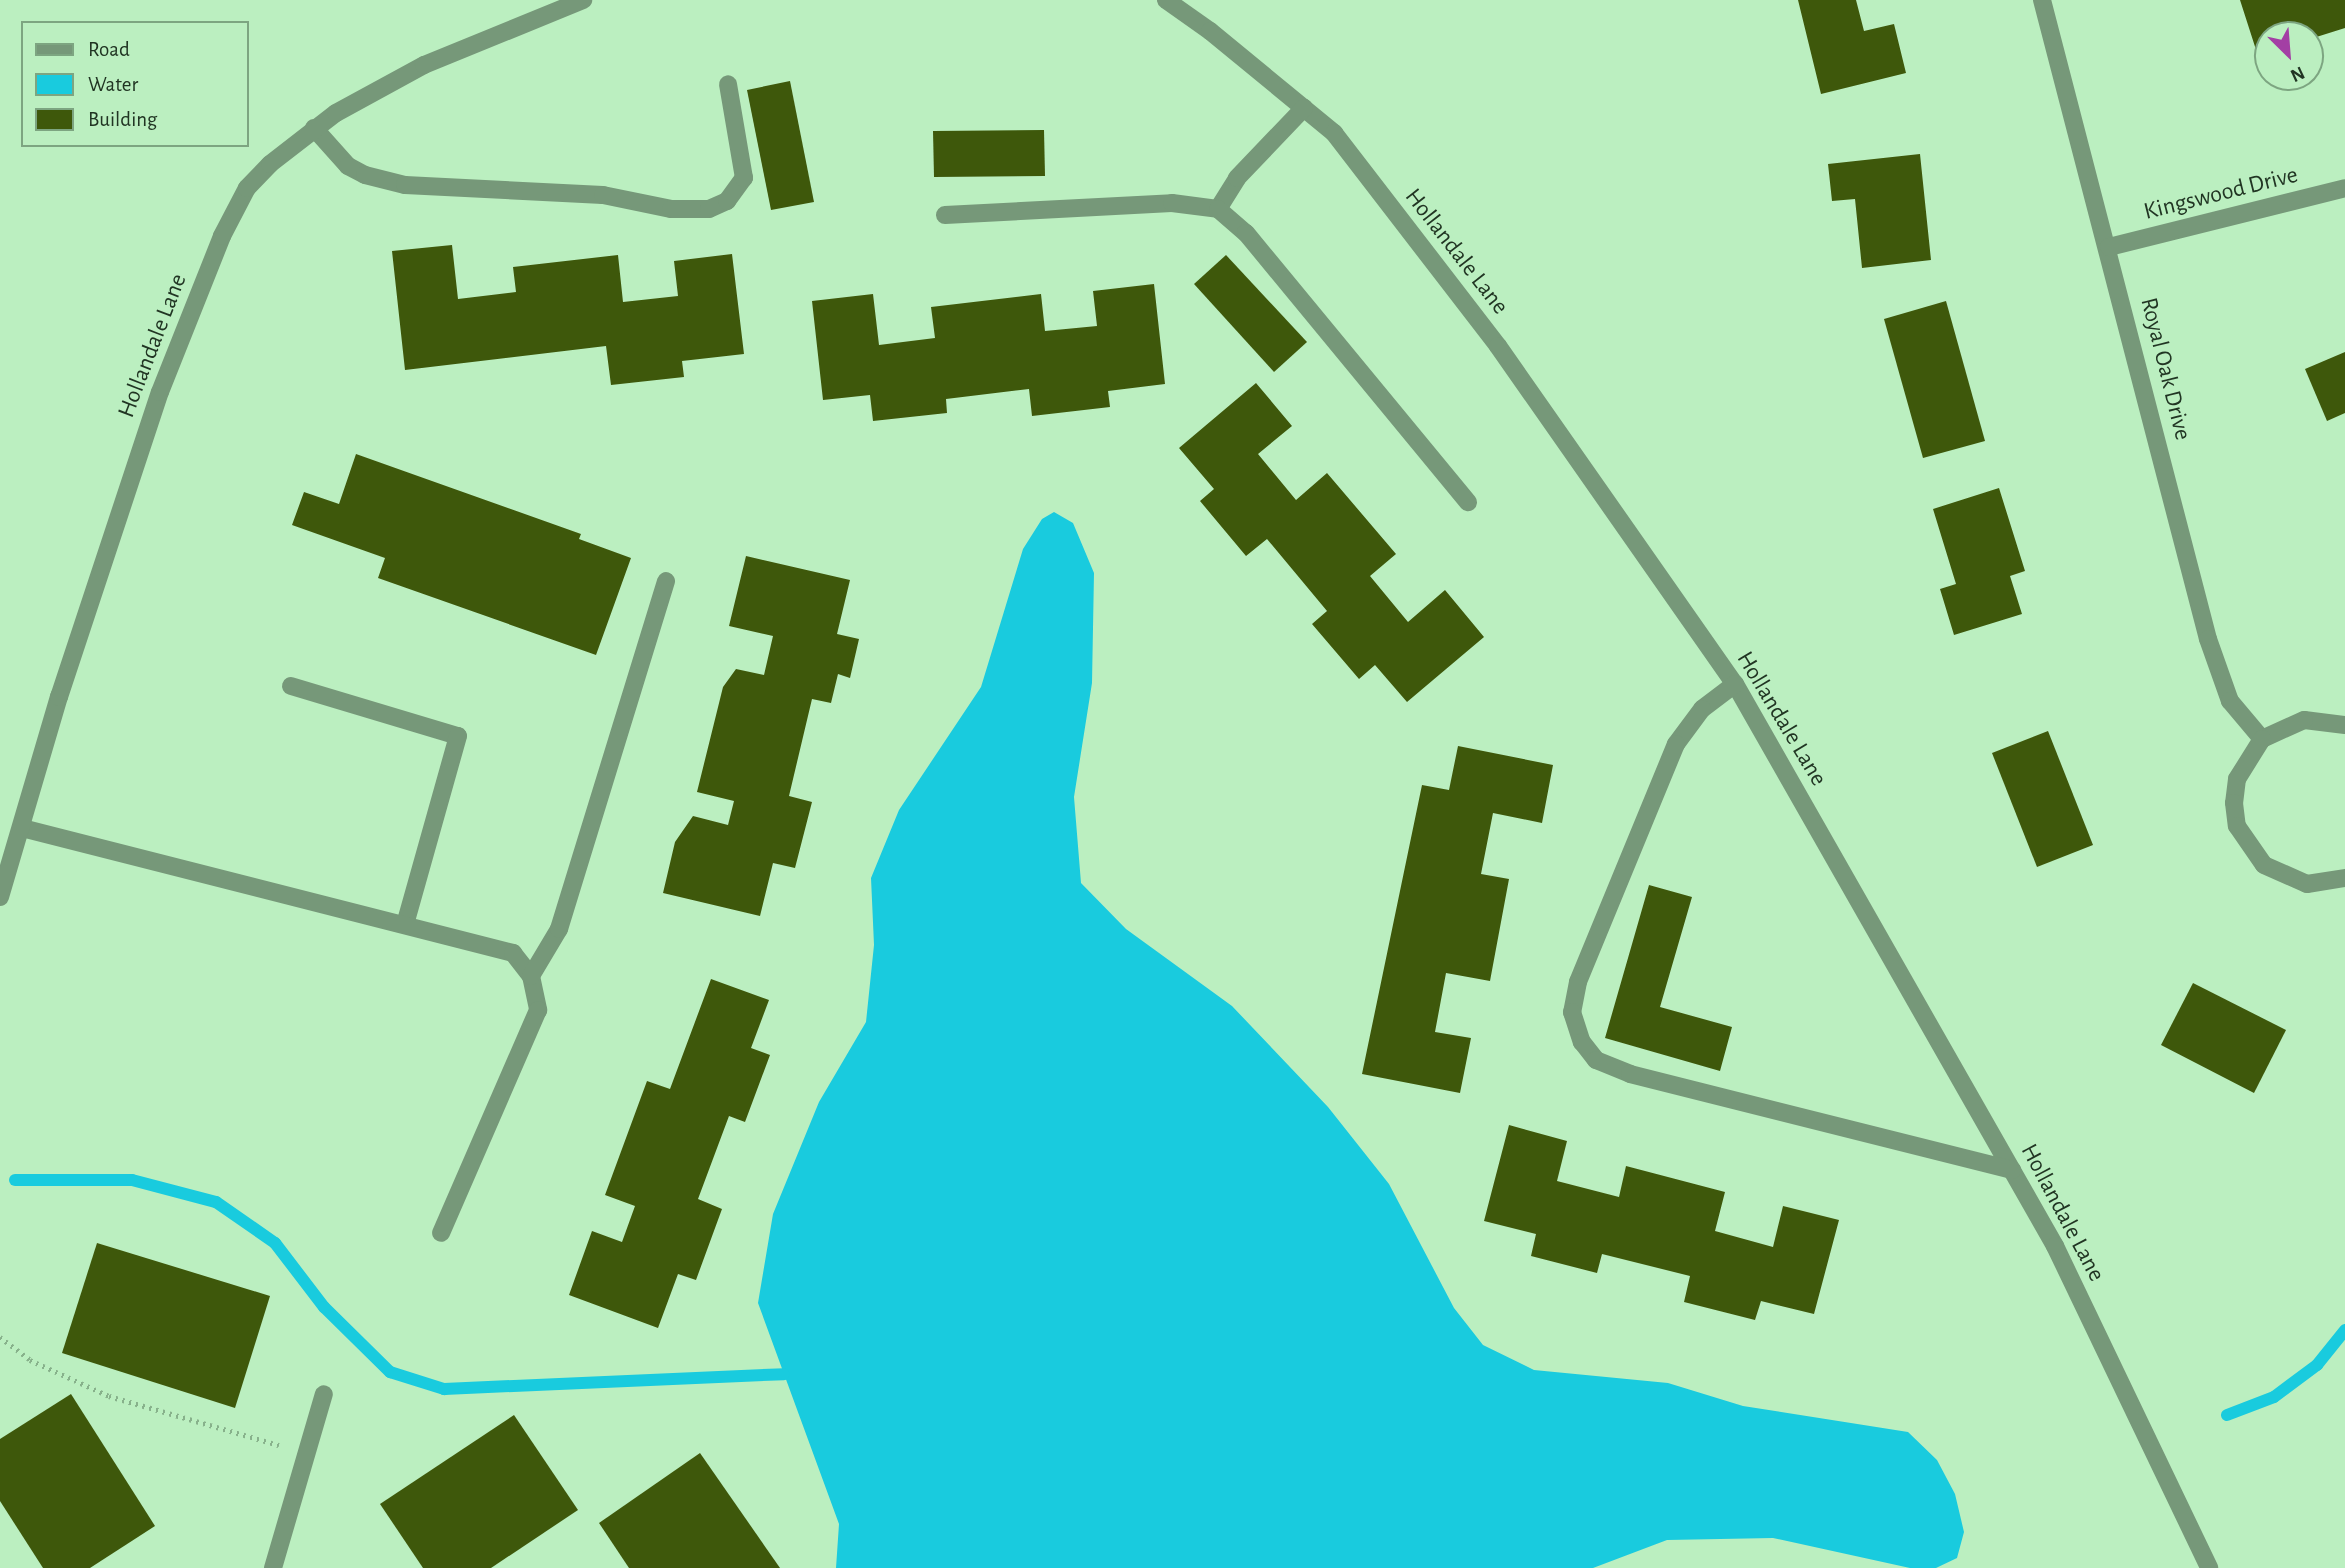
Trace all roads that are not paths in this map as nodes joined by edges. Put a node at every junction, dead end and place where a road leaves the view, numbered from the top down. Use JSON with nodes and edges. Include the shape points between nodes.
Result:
{"nodes":[{"id":1,"x":583,"y":0,"type":"edge"},
{"id":2,"x":1166,"y":0,"type":"edge"},
{"id":3,"x":2042,"y":0,"type":"edge"},
{"id":4,"x":728,"y":84,"type":"dead end"},
{"id":5,"x":1304,"y":108,"type":"junction"},
{"id":6,"x":314,"y":128,"type":"junction"},
{"id":7,"x":2345,"y":188,"type":"edge"},
{"id":8,"x":1218,"y":209,"type":"junction"},
{"id":9,"x":945,"y":215,"type":"dead end"},
{"id":10,"x":2109,"y":247,"type":"junction"},
{"id":11,"x":1468,"y":502,"type":"dead end"},
{"id":12,"x":666,"y":581,"type":"dead end"},
{"id":13,"x":1735,"y":684,"type":"junction"},
{"id":14,"x":291,"y":686,"type":"dead end"},
{"id":15,"x":2345,"y":725,"type":"edge"},
{"id":16,"x":2262,"y":739,"type":"junction"},
{"id":17,"x":22,"y":828,"type":"junction"},
{"id":18,"x":2345,"y":878,"type":"edge"},
{"id":19,"x":0,"y":897,"type":"edge"},
{"id":20,"x":405,"y":925,"type":"junction"},
{"id":21,"x":531,"y":976,"type":"junction"},
{"id":22,"x":2012,"y":1170,"type":"junction"},
{"id":23,"x":441,"y":1233,"type":"dead end"},
{"id":24,"x":324,"y":1394,"type":"dead end"},
{"id":25,"x":273,"y":1568,"type":"edge"},
{"id":26,"x":2209,"y":1568,"type":"edge"}],
"edges":[{"from":1,"to":6,"type":"street","name":"Hollandale Lane","via":[[424,65]]},
{"from":2,"to":5,"type":"street","name":"Hollandale Lane"},
{"from":3,"to":10,"type":"street","name":"Royal Oak Drive"},
{"from":4,"to":6,"type":"street","via":[[744,178],[727,201],[709,209],[671,209],[603,195],[405,186],[348,166]]},
{"from":5,"to":8,"type":"street","via":[[1237,178]]},
{"from":5,"to":13,"type":"street","name":"Hollandale Lane","via":[[1334,133],[1498,346]]},
{"from":6,"to":17,"type":"street","name":"Hollandale Lane","via":[[247,188],[222,236],[160,392]]},
{"from":7,"to":10,"type":"street","name":"Kingswood Drive"},
{"from":8,"to":9,"type":"street","via":[[1172,204]]},
{"from":8,"to":11,"type":"street","via":[[1246,233]]},
{"from":10,"to":16,"type":"street","name":"Royal Oak Drive","via":[[2208,639],[2230,701]]},
{"from":12,"to":21,"type":"street","via":[[559,929]]},
{"from":13,"to":22,"type":"street","name":"Hollandale Lane"},
{"from":13,"to":22,"type":"street","via":[[1702,709],[1676,744],[1578,982],[1572,1012],[1582,1042],[1596,1060],[1630,1074]]},
{"from":14,"to":20,"type":"street","via":[[458,736]]},
{"from":15,"to":16,"type":"street","via":[[2304,720]]},
{"from":16,"to":18,"type":"street","via":[[2237,779],[2237,826],[2247,847],[2284,878],[2307,884]]},
{"from":17,"to":19,"type":"street","name":"Hollandale Lane"},
{"from":17,"to":20,"type":"street"},
{"from":20,"to":21,"type":"street","via":[[513,953]]},
{"from":21,"to":23,"type":"street","via":[[538,1010]]},
{"from":22,"to":26,"type":"street","name":"Hollandale Lane","via":[[2055,1246]]},
{"from":24,"to":25,"type":"street"}]}
